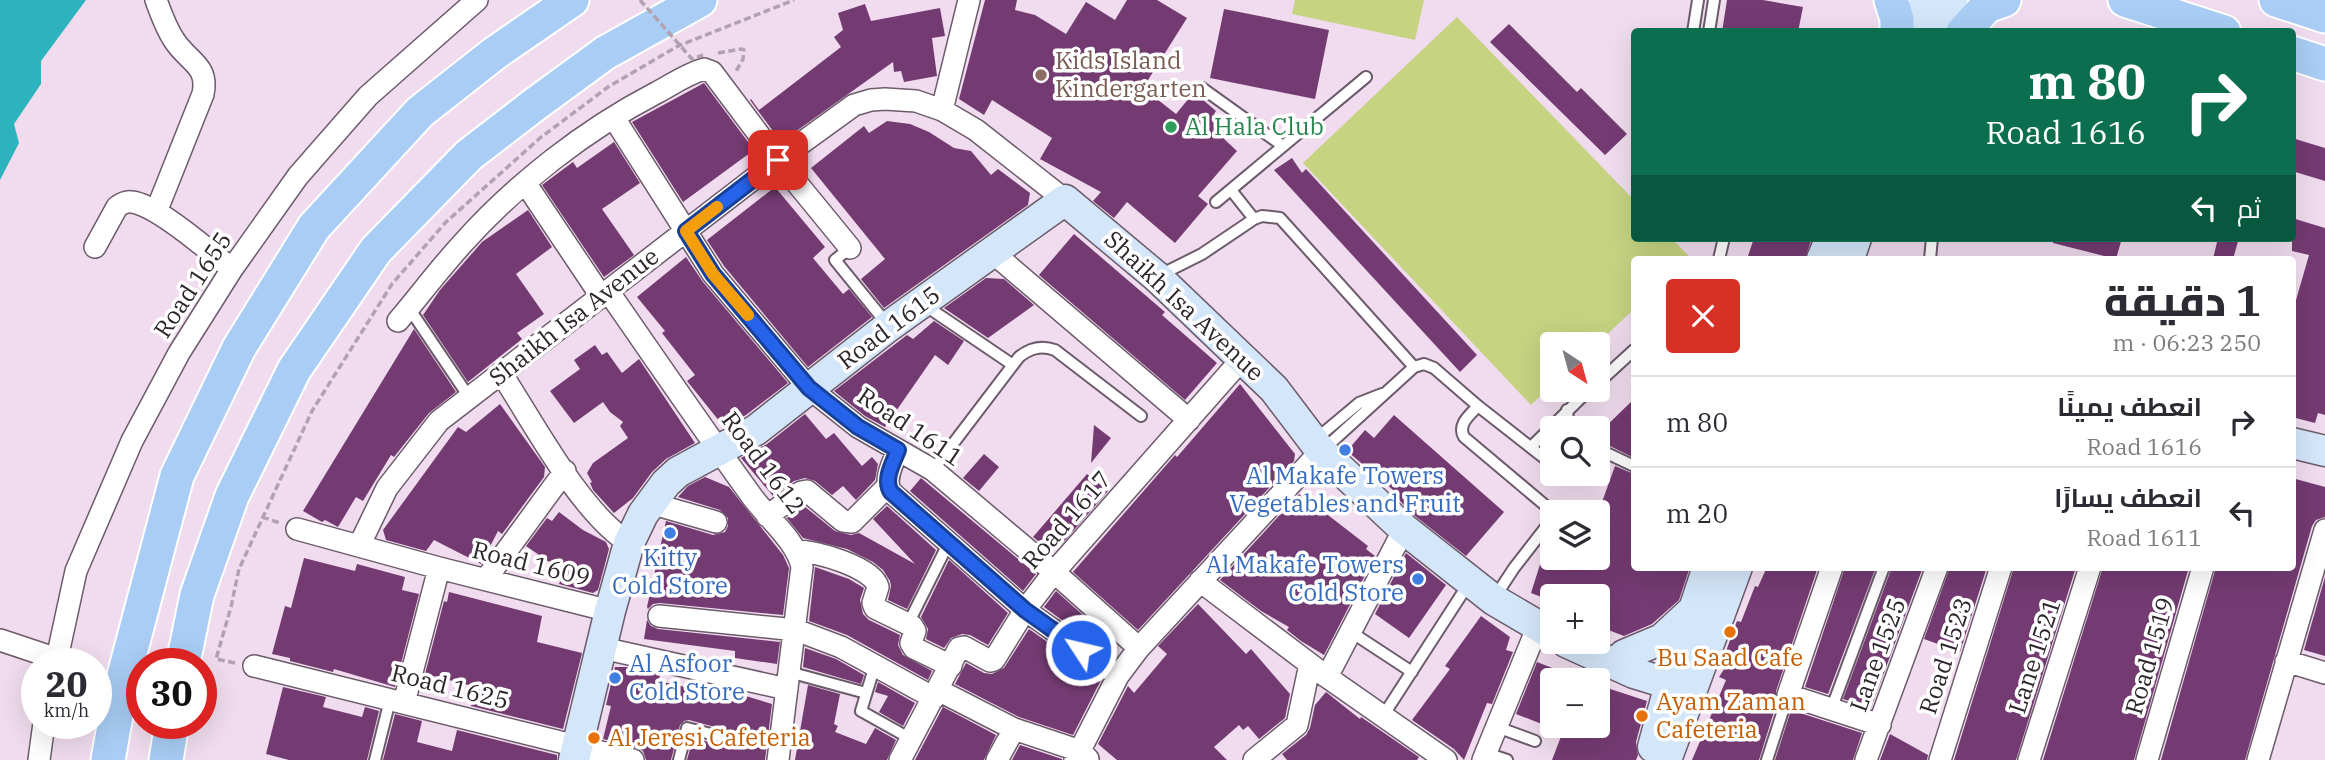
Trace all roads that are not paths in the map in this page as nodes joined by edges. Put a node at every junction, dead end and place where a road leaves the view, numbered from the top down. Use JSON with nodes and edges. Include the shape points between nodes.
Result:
{"nodes":[{"id":1,"x":156,"y":0,"type":"edge"},
{"id":2,"x":477,"y":0,"type":"edge"},
{"id":3,"x":572,"y":0,"type":"edge"},
{"id":4,"x":700,"y":0,"type":"edge"},
{"id":5,"x":969,"y":0,"type":"edge"},
{"id":6,"x":1698,"y":0,"type":"edge"},
{"id":7,"x":1714,"y":0,"type":"edge"},
{"id":8,"x":1891,"y":0,"type":"edge"},
{"id":9,"x":1926,"y":0,"type":"edge"},
{"id":10,"x":1952,"y":0,"type":"edge"},
{"id":11,"x":2004,"y":0,"type":"edge"},
{"id":12,"x":2114,"y":0,"type":"edge"},
{"id":13,"x":2126,"y":0,"type":"edge"},
{"id":14,"x":2276,"y":0,"type":"edge"},
{"id":15,"x":2325,"y":16,"type":"edge"},
{"id":16,"x":1694,"y":28,"type":"edge"},
{"id":17,"x":1710,"y":28,"type":"edge"},
{"id":18,"x":1897,"y":28,"type":"edge"},
{"id":19,"x":1916,"y":28,"type":"edge"},
{"id":20,"x":1941,"y":28,"type":"edge"},
{"id":21,"x":1967,"y":28,"type":"edge"},
{"id":22,"x":2212,"y":28,"type":"edge"},
{"id":23,"x":2296,"y":54,"type":"edge"},
{"id":24,"x":2325,"y":64,"type":"edge"},
{"id":25,"x":1366,"y":77,"type":"dead end"},
{"id":26,"x":1202,"y":88,"type":"dead end"},
{"id":27,"x":942,"y":110,"type":"junction"},
{"id":28,"x":614,"y":118,"type":"junction"},
{"id":29,"x":1283,"y":146,"type":"junction"},
{"id":30,"x":778,"y":160,"type":"junction"},
{"id":31,"x":526,"y":184,"type":"junction"},
{"id":32,"x":1231,"y":190,"type":"junction"},
{"id":33,"x":1065,"y":200,"type":"junction"},
{"id":34,"x":1216,"y":202,"type":"dead end"},
{"id":35,"x":156,"y":212,"type":"junction"},
{"id":36,"x":1254,"y":219,"type":"junction"},
{"id":37,"x":686,"y":231,"type":"junction"},
{"id":38,"x":95,"y":247,"type":"dead end"},
{"id":39,"x":850,"y":248,"type":"joint"},
{"id":40,"x":992,"y":252,"type":"junction"},
{"id":41,"x":232,"y":269,"type":"junction"},
{"id":42,"x":1157,"y":277,"type":"junction"},
{"id":43,"x":604,"y":293,"type":"junction"},
{"id":44,"x":920,"y":302,"type":"junction"},
{"id":45,"x":404,"y":314,"type":"joint"},
{"id":46,"x":889,"y":326,"type":"junction"},
{"id":47,"x":1631,"y":354,"type":"edge"},
{"id":48,"x":1242,"y":359,"type":"junction"},
{"id":49,"x":1013,"y":365,"type":"junction"},
{"id":50,"x":1414,"y":367,"type":"junction"},
{"id":51,"x":1610,"y":372,"type":"edge"},
{"id":52,"x":502,"y":373,"type":"junction"},
{"id":53,"x":809,"y":388,"type":"junction"},
{"id":54,"x":469,"y":397,"type":"junction"},
{"id":55,"x":1576,"y":402,"type":"edge"},
{"id":56,"x":1478,"y":406,"type":"junction"},
{"id":57,"x":1567,"y":410,"type":"junction"},
{"id":58,"x":1141,"y":416,"type":"dead end"},
{"id":59,"x":1568,"y":416,"type":"edge"},
{"id":60,"x":1189,"y":420,"type":"junction"},
{"id":61,"x":2296,"y":444,"type":"edge"},
{"id":62,"x":1317,"y":446,"type":"junction"},
{"id":63,"x":1531,"y":447,"type":"junction"},
{"id":64,"x":898,"y":450,"type":"junction"},
{"id":65,"x":719,"y":451,"type":"junction"},
{"id":66,"x":2325,"y":451,"type":"edge"},
{"id":67,"x":1540,"y":454,"type":"edge"},
{"id":68,"x":1610,"y":455,"type":"edge"},
{"id":69,"x":1631,"y":465,"type":"edge"},
{"id":70,"x":933,"y":470,"type":"junction"},
{"id":71,"x":565,"y":471,"type":"junction"},
{"id":72,"x":887,"y":487,"type":"junction"},
{"id":73,"x":650,"y":503,"type":"junction"},
{"id":74,"x":767,"y":516,"type":"junction"},
{"id":75,"x":716,"y":522,"type":"dead end"},
{"id":76,"x":298,"y":529,"type":"dead end"},
{"id":77,"x":1404,"y":529,"type":"junction"},
{"id":78,"x":2324,"y":537,"type":"edge"},
{"id":79,"x":629,"y":543,"type":"junction"},
{"id":80,"x":948,"y":544,"type":"junction"},
{"id":81,"x":359,"y":547,"type":"junction"},
{"id":82,"x":797,"y":551,"type":"junction"},
{"id":83,"x":439,"y":568,"type":"junction"},
{"id":84,"x":1707,"y":571,"type":"edge"},
{"id":85,"x":1735,"y":571,"type":"edge"},
{"id":86,"x":1831,"y":571,"type":"edge"},
{"id":87,"x":1883,"y":571,"type":"edge"},
{"id":88,"x":1936,"y":571,"type":"edge"},
{"id":89,"x":2000,"y":571,"type":"edge"},
{"id":90,"x":2089,"y":571,"type":"edge"},
{"id":91,"x":2202,"y":571,"type":"edge"},
{"id":92,"x":1054,"y":572,"type":"junction"},
{"id":93,"x":486,"y":579,"type":"junction"},
{"id":94,"x":1200,"y":581,"type":"junction"},
{"id":95,"x":1471,"y":582,"type":"junction"},
{"id":96,"x":1494,"y":600,"type":"junction"},
{"id":97,"x":1025,"y":610,"type":"junction"},
{"id":98,"x":1692,"y":610,"type":"junction"},
{"id":99,"x":610,"y":611,"type":"junction"},
{"id":100,"x":659,"y":616,"type":"dead end"},
{"id":101,"x":908,"y":624,"type":"junction"},
{"id":102,"x":1540,"y":627,"type":"edge"},
{"id":103,"x":796,"y":630,"type":"junction"},
{"id":104,"x":1351,"y":632,"type":"junction"},
{"id":105,"x":0,"y":640,"type":"edge"},
{"id":106,"x":21,"y":648,"type":"edge"},
{"id":107,"x":59,"y":648,"type":"edge"},
{"id":108,"x":186,"y":648,"type":"edge"},
{"id":109,"x":602,"y":648,"type":"junction"},
{"id":110,"x":1139,"y":648,"type":"junction"},
{"id":111,"x":1610,"y":650,"type":"edge"},
{"id":112,"x":1540,"y":654,"type":"edge"},
{"id":113,"x":1591,"y":654,"type":"edge"},
{"id":114,"x":1624,"y":655,"type":"junction"},
{"id":115,"x":2286,"y":662,"type":"junction"},
{"id":116,"x":1310,"y":664,"type":"junction"},
{"id":117,"x":876,"y":665,"type":"junction"},
{"id":118,"x":254,"y":666,"type":"dead end"},
{"id":119,"x":951,"y":666,"type":"junction"},
{"id":120,"x":1412,"y":672,"type":"junction"},
{"id":121,"x":2325,"y":673,"type":"edge"},
{"id":122,"x":1118,"y":676,"type":"junction"},
{"id":123,"x":1327,"y":677,"type":"junction"},
{"id":124,"x":1684,"y":680,"type":"junction"},
{"id":125,"x":788,"y":681,"type":"junction"},
{"id":126,"x":866,"y":693,"type":"junction"},
{"id":127,"x":936,"y":694,"type":"junction"},
{"id":128,"x":1788,"y":695,"type":"junction"},
{"id":129,"x":397,"y":701,"type":"junction"},
{"id":130,"x":1831,"y":710,"type":"junction"},
{"id":131,"x":1383,"y":716,"type":"junction"},
{"id":132,"x":1881,"y":725,"type":"junction"},
{"id":133,"x":1497,"y":727,"type":"junction"},
{"id":134,"x":1014,"y":729,"type":"junction"},
{"id":135,"x":723,"y":737,"type":"dead end"},
{"id":136,"x":42,"y":739,"type":"edge"},
{"id":137,"x":169,"y":739,"type":"edge"},
{"id":138,"x":1535,"y":741,"type":"dead end"},
{"id":139,"x":910,"y":752,"type":"edge"},
{"id":140,"x":576,"y":753,"type":"edge"},
{"id":141,"x":1485,"y":756,"type":"edge"},
{"id":142,"x":1081,"y":757,"type":"edge"},
{"id":143,"x":39,"y":760,"type":"edge"},
{"id":144,"x":108,"y":760,"type":"edge"},
{"id":145,"x":166,"y":760,"type":"edge"},
{"id":146,"x":375,"y":760,"type":"edge"},
{"id":147,"x":633,"y":760,"type":"edge"},
{"id":148,"x":679,"y":760,"type":"edge"},
{"id":149,"x":778,"y":760,"type":"edge"},
{"id":150,"x":997,"y":760,"type":"edge"},
{"id":151,"x":1254,"y":760,"type":"edge"},
{"id":152,"x":1446,"y":760,"type":"edge"},
{"id":153,"x":1507,"y":760,"type":"edge"},
{"id":154,"x":1650,"y":760,"type":"edge"},
{"id":155,"x":1666,"y":760,"type":"edge"},
{"id":156,"x":1767,"y":760,"type":"edge"},
{"id":157,"x":1866,"y":760,"type":"edge"},
{"id":158,"x":1940,"y":760,"type":"edge"},
{"id":159,"x":2029,"y":760,"type":"edge"},
{"id":160,"x":2147,"y":760,"type":"edge"},
{"id":161,"x":2258,"y":760,"type":"edge"}],
"edges":[{"from":1,"to":35,"type":"street","via":[[173,40],[199,66],[206,80]]},
{"from":2,"to":41,"type":"street","name":"Road 1655","via":[[368,96],[298,176]]},
{"from":3,"to":144,"type":"main road","via":[[420,112],[314,227],[239,348],[177,476],[121,687]]},
{"from":4,"to":108,"type":"main road","via":[[605,53],[534,104],[469,155],[376,250],[294,370],[232,496],[197,594]]},
{"from":5,"to":27,"type":"street"},
{"from":6,"to":16,"type":"lane"},
{"from":7,"to":17,"type":"lane"},
{"from":8,"to":18,"type":"main road"},
{"from":9,"to":19,"type":"street"},
{"from":10,"to":20,"type":"street"},
{"from":11,"to":21,"type":"main road","via":[[1987,6]]},
{"from":12,"to":13,"type":"main road"},
{"from":13,"to":22,"type":"main road"},
{"from":14,"to":15,"type":"main road"},
{"from":23,"to":24,"type":"main road"},
{"from":25,"to":29,"type":"lane"},
{"from":26,"to":29,"type":"lane"},
{"from":27,"to":30,"type":"street","name":"Shaikh Isa Avenue","via":[[916,101],[871,100],[853,105]]},
{"from":27,"to":33,"type":"street","name":"Shaikh Isa Avenue","via":[[976,130]]},
{"from":28,"to":30,"type":"street","via":[[635,103],[708,69],[707,64]]},
{"from":28,"to":31,"type":"street"},
{"from":28,"to":37,"type":"street","name":"Road 1611"},
{"from":29,"to":32,"type":"lane"},
{"from":30,"to":37,"type":"street","name":"Shaikh Isa Avenue"},
{"from":30,"to":39,"type":"street"},
{"from":31,"to":43,"type":"street","name":"Road 1612"},
{"from":31,"to":45,"type":"street","via":[[465,241]]},
{"from":32,"to":34,"type":"lane"},
{"from":32,"to":36,"type":"lane"},
{"from":33,"to":40,"type":"street","name":"Road 1615"},
{"from":33,"to":42,"type":"street","name":"Shaikh Isa Avenue"},
{"from":35,"to":38,"type":"street","via":[[132,202],[122,203]]},
{"from":35,"to":41,"type":"street"},
{"from":36,"to":42,"type":"lane"},
{"from":36,"to":50,"type":"lane","via":[[1271,215],[1287,224]]},
{"from":37,"to":43,"type":"street","name":"Shaikh Isa Avenue"},
{"from":37,"to":53,"type":"street","name":"Road 1611","via":[[713,274]]},
{"from":39,"to":46,"type":"lane","via":[[835,260]]},
{"from":40,"to":44,"type":"street","name":"Road 1615"},
{"from":40,"to":60,"type":"street"},
{"from":41,"to":107,"type":"street","name":"Road 1655","via":[[179,353],[132,441],[76,571]]},
{"from":42,"to":48,"type":"street","name":"Shaikh Isa Avenue"},
{"from":43,"to":52,"type":"street","name":"Shaikh Isa Avenue"},
{"from":43,"to":65,"type":"street","name":"Road 1612"},
{"from":44,"to":46,"type":"street","name":"Road 1615"},
{"from":44,"to":49,"type":"lane"},
{"from":45,"to":54,"type":"lane","name":"Shaikh Isa Avenue"},
{"from":46,"to":53,"type":"street","name":"Road 1615"},
{"from":47,"to":51,"type":"lane"},
{"from":48,"to":60,"type":"street","name":"Road 1617"},
{"from":48,"to":62,"type":"street","name":"Shaikh Isa Avenue","via":[[1274,389]]},
{"from":49,"to":58,"type":"lane","via":[[1031,349],[1055,349]]},
{"from":49,"to":70,"type":"lane"},
{"from":50,"to":56,"type":"lane","via":[[1430,365]]},
{"from":50,"to":62,"type":"lane","via":[[1367,412]]},
{"from":52,"to":54,"type":"street","name":"Shaikh Isa Avenue"},
{"from":52,"to":71,"type":"street"},
{"from":53,"to":64,"type":"street","name":"Road 1611","via":[[858,427]]},
{"from":53,"to":65,"type":"street","name":"Road 1615","via":[[756,430]]},
{"from":54,"to":81,"type":"street","name":"Shaikh Isa Avenue","via":[[439,421],[387,488]]},
{"from":55,"to":57,"type":"lane"},
{"from":56,"to":63,"type":"lane"},
{"from":56,"to":96,"type":"lane","via":[[1462,424],[1464,437],[1551,514]]},
{"from":57,"to":59,"type":"lane"},
{"from":57,"to":63,"type":"lane"},
{"from":60,"to":92,"type":"street","name":"Road 1617"},
{"from":61,"to":66,"type":"street"},
{"from":62,"to":77,"type":"street","name":"Shaikh Isa Avenue"},
{"from":62,"to":94,"type":"street"},
{"from":63,"to":67,"type":"lane"},
{"from":64,"to":70,"type":"street","name":"Road 1611"},
{"from":64,"to":72,"type":"street"},
{"from":65,"to":73,"type":"street","name":"Road 1615","via":[[678,472]]},
{"from":65,"to":74,"type":"street","name":"Road 1612"},
{"from":68,"to":69,"type":"lane"},
{"from":70,"to":92,"type":"street","name":"Road 1611"},
{"from":71,"to":79,"type":"street","via":[[599,520]]},
{"from":71,"to":93,"type":"street"},
{"from":72,"to":74,"type":"street","via":[[852,522],[843,521],[807,491]]},
{"from":72,"to":80,"type":"street"},
{"from":73,"to":75,"type":"street"},
{"from":73,"to":79,"type":"street","name":"Road 1615"},
{"from":74,"to":82,"type":"street","name":"Road 1612"},
{"from":76,"to":81,"type":"street","name":"Road 1609"},
{"from":77,"to":95,"type":"street","name":"Shaikh Isa Avenue"},
{"from":77,"to":104,"type":"street"},
{"from":78,"to":115,"type":"street"},
{"from":79,"to":99,"type":"street","name":"Road 1615"},
{"from":80,"to":97,"type":"street"},
{"from":80,"to":101,"type":"lane"},
{"from":81,"to":83,"type":"street","name":"Road 1609"},
{"from":82,"to":101,"type":"street","via":[[821,553],[874,579],[878,587],[875,608]]},
{"from":82,"to":103,"type":"street","name":"Road 1612","via":[[802,567]]},
{"from":83,"to":93,"type":"street","name":"Road 1609"},
{"from":83,"to":129,"type":"street","name":"Road 1609"},
{"from":84,"to":98,"type":"street"},
{"from":85,"to":124,"type":"street"},
{"from":86,"to":128,"type":"street"},
{"from":87,"to":130,"type":"lane"},
{"from":88,"to":132,"type":"street","name":"Lane 1525"},
{"from":89,"to":158,"type":"street","name":"Road 1523"},
{"from":90,"to":159,"type":"street","name":"Lane 1521"},
{"from":91,"to":160,"type":"street","name":"Road 1519"},
{"from":92,"to":97,"type":"street","name":"Road 1617"},
{"from":92,"to":110,"type":"street","name":"Road 1611"},
{"from":93,"to":99,"type":"street","name":"Road 1609"},
{"from":94,"to":110,"type":"street"},
{"from":94,"to":116,"type":"street"},
{"from":95,"to":96,"type":"street","name":"Shaikh Isa Avenue"},
{"from":95,"to":120,"type":"lane"},
{"from":96,"to":102,"type":"street","name":"Shaikh Isa Avenue"},
{"from":97,"to":119,"type":"street","name":"Road 1617","via":[[992,661],[961,646]]},
{"from":97,"to":122,"type":"street"},
{"from":98,"to":114,"type":"street","via":[[1662,639]]},
{"from":98,"to":124,"type":"street"},
{"from":99,"to":109,"type":"street","name":"Road 1615"},
{"from":100,"to":103,"type":"street"},
{"from":101,"to":119,"type":"street","via":[[915,631],[914,648]]},
{"from":103,"to":117,"type":"street"},
{"from":103,"to":125,"type":"street","name":"Road 1612"},
{"from":104,"to":120,"type":"lane"},
{"from":104,"to":123,"type":"street"},
{"from":105,"to":106,"type":"street"},
{"from":109,"to":125,"type":"street"},
{"from":109,"to":140,"type":"street","name":"Road 1615"},
{"from":110,"to":122,"type":"street"},
{"from":111,"to":114,"type":"street"},
{"from":112,"to":133,"type":"street"},
{"from":113,"to":124,"type":"street","name":"Shaikh Isa Avenue","via":[[1609,663]]},
{"from":114,"to":124,"type":"street"},
{"from":115,"to":121,"type":"street"},
{"from":115,"to":161,"type":"street"},
{"from":116,"to":123,"type":"street"},
{"from":116,"to":151,"type":"street","via":[[1297,725]]},
{"from":117,"to":126,"type":"lane"},
{"from":117,"to":127,"type":"street"},
{"from":118,"to":129,"type":"street","name":"Road 1625"},
{"from":119,"to":127,"type":"street"},
{"from":120,"to":131,"type":"lane"},
{"from":122,"to":142,"type":"street"},
{"from":123,"to":131,"type":"street"},
{"from":124,"to":154,"type":"street"},
{"from":124,"to":155,"type":"street"},
{"from":125,"to":126,"type":"lane"},
{"from":125,"to":149,"type":"street","name":"Road 1612"},
{"from":126,"to":139,"type":"lane","via":[[863,714]]},
{"from":127,"to":134,"type":"street"},
{"from":127,"to":139,"type":"street"},
{"from":128,"to":130,"type":"street"},
{"from":128,"to":156,"type":"lane"},
{"from":129,"to":140,"type":"street","name":"Road 1625"},
{"from":129,"to":146,"type":"lane"},
{"from":130,"to":132,"type":"street"},
{"from":131,"to":152,"type":"street"},
{"from":132,"to":157,"type":"street","name":"Lane 1525"},
{"from":133,"to":138,"type":"lane"},
{"from":133,"to":141,"type":"street"},
{"from":134,"to":142,"type":"street"},
{"from":134,"to":150,"type":"street"},
{"from":135,"to":148,"type":"lane","via":[[687,728]]},
{"from":136,"to":143,"type":"street"},
{"from":137,"to":145,"type":"main road"},
{"from":140,"to":147,"type":"street","name":"Road 1625"},
{"from":141,"to":153,"type":"lane"}]}
